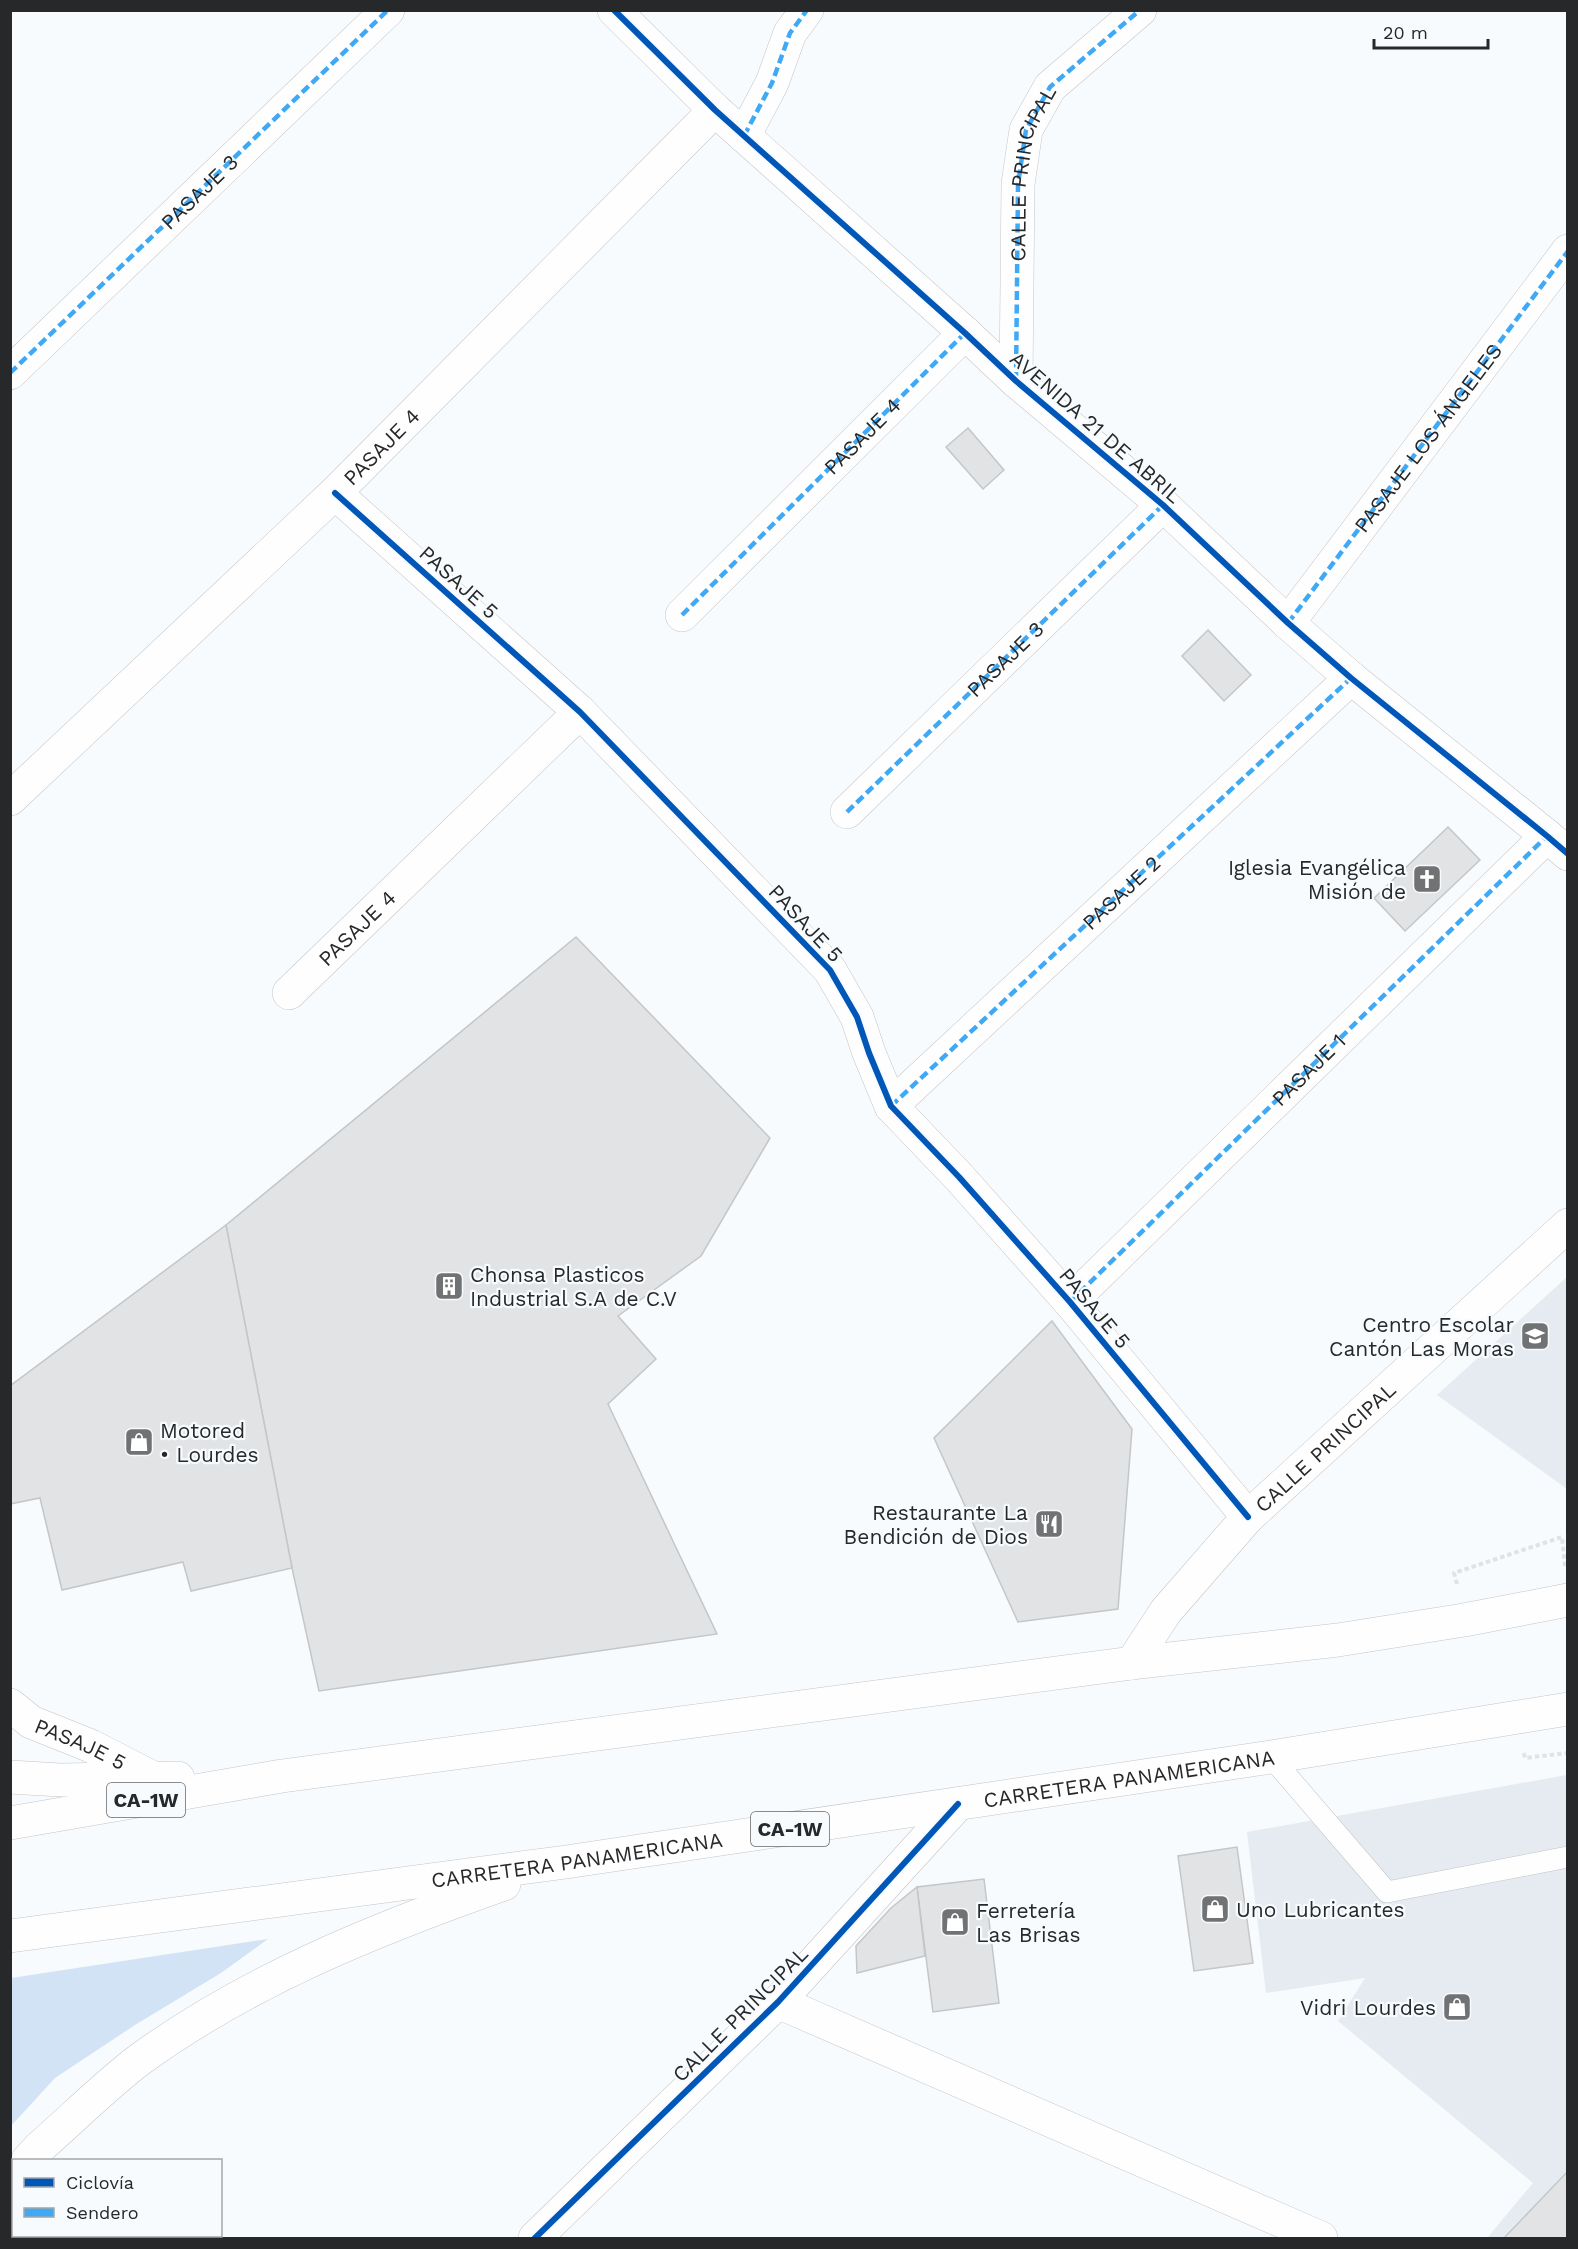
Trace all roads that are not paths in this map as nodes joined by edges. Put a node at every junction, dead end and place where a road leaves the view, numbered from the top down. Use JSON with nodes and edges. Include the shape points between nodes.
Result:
{"nodes":[{"id":1,"x":388,"y":10,"type":"edge"},
{"id":2,"x":614,"y":10,"type":"edge"},
{"id":3,"x":807,"y":10,"type":"edge"},
{"id":4,"x":1140,"y":10,"type":"edge"},
{"id":5,"x":715,"y":110,"type":"junction"},
{"id":6,"x":744,"y":136,"type":"junction"},
{"id":7,"x":1568,"y":251,"type":"edge"},
{"id":8,"x":965,"y":333,"type":"junction"},
{"id":9,"x":10,"y":373,"type":"edge"},
{"id":10,"x":1016,"y":381,"type":"junction"},
{"id":11,"x":335,"y":493,"type":"junction"},
{"id":12,"x":1162,"y":505,"type":"junction"},
{"id":13,"x":681,"y":615,"type":"dead end"},
{"id":14,"x":1288,"y":623,"type":"junction"},
{"id":15,"x":1351,"y":678,"type":"junction"},
{"id":16,"x":580,"y":712,"type":"junction"},
{"id":17,"x":10,"y":799,"type":"edge"},
{"id":18,"x":847,"y":812,"type":"dead end"},
{"id":19,"x":1557,"y":845,"type":"edge"},
{"id":20,"x":290,"y":993,"type":"dead end"},
{"id":21,"x":891,"y":1106,"type":"junction"},
{"id":22,"x":1568,"y":1226,"type":"edge"},
{"id":23,"x":1070,"y":1302,"type":"junction"},
{"id":24,"x":1248,"y":1517,"type":"junction"},
{"id":25,"x":1568,"y":1600,"type":"edge"},
{"id":26,"x":1132,"y":1663,"type":"junction"},
{"id":27,"x":10,"y":1705,"type":"edge"},
{"id":28,"x":1568,"y":1708,"type":"edge"},
{"id":29,"x":1270,"y":1757,"type":"junction"},
{"id":30,"x":282,"y":1776,"type":"junction"},
{"id":31,"x":10,"y":1777,"type":"edge"},
{"id":32,"x":153,"y":1778,"type":"junction"},
{"id":33,"x":958,"y":1804,"type":"junction"},
{"id":34,"x":10,"y":1823,"type":"edge"},
{"id":35,"x":1568,"y":1857,"type":"edge"},
{"id":36,"x":566,"y":1862,"type":"junction"},
{"id":37,"x":10,"y":1936,"type":"edge"},
{"id":38,"x":778,"y":2002,"type":"junction"},
{"id":39,"x":29,"y":2159,"type":"edge"},
{"id":40,"x":536,"y":2238,"type":"edge"},
{"id":41,"x":1321,"y":2238,"type":"edge"}],
"edges":[{"from":1,"to":9,"type":"main road","name":"PASAJE 3"},
{"from":2,"to":5,"type":"main road","name":"AVENIDA 21 DE ABRIL"},
{"from":3,"to":6,"type":"main road","via":[[790,33],[772,83]]},
{"from":4,"to":10,"type":"main road","name":"CALLE PRINCIPAL","via":[[1050,87],[1026,130],[1018,184]]},
{"from":5,"to":6,"type":"main road","name":"AVENIDA 21 DE ABRIL"},
{"from":5,"to":11,"type":"main road","name":"PASAJE 4"},
{"from":6,"to":8,"type":"main road","name":"AVENIDA 21 DE ABRIL"},
{"from":7,"to":14,"type":"main road","name":"PASAJE LOS ÁNGELES"},
{"from":8,"to":10,"type":"main road","name":"AVENIDA 21 DE ABRIL"},
{"from":8,"to":13,"type":"main road","name":"PASAJE 4"},
{"from":10,"to":12,"type":"main road","name":"AVENIDA 21 DE ABRIL"},
{"from":11,"to":16,"type":"main road","name":"PASAJE 5"},
{"from":11,"to":17,"type":"main road","name":"PASAJE 4"},
{"from":12,"to":14,"type":"main road","name":"AVENIDA 21 DE ABRIL"},
{"from":12,"to":18,"type":"main road","name":"PASAJE 3"},
{"from":14,"to":15,"type":"main road","name":"AVENIDA 21 DE ABRIL"},
{"from":15,"to":19,"type":"main road","name":"AVENIDA 21 DE ABRIL"},
{"from":15,"to":21,"type":"main road","name":"PASAJE 2"},
{"from":16,"to":20,"type":"main road","name":"PASAJE 4"},
{"from":16,"to":21,"type":"main road","name":"PASAJE 5","via":[[830,970],[857,1017]]},
{"from":19,"to":23,"type":"main road","name":"PASAJE 1"},
{"from":21,"to":23,"type":"main road","name":"PASAJE 5"},
{"from":22,"to":24,"type":"main road","name":"CALLE PRINCIPAL"},
{"from":23,"to":24,"type":"main road","name":"PASAJE 5"},
{"from":24,"to":26,"type":"main road","name":"CALLE PRINCIPAL","via":[[1166,1611]]},
{"from":25,"to":26,"type":"main road","number":"CA-1W","via":[[1338,1640]]},
{"from":26,"to":30,"type":"main road","number":"CA-1W"},
{"from":27,"to":32,"type":"main road","name":"PASAJE 5","via":[[31,1722],[91,1746]]},
{"from":28,"to":29,"type":"main road","name":"CARRETERA PANAMERICANA","number":"CA-1W"},
{"from":29,"to":33,"type":"main road","name":"CARRETERA PANAMERICANA","number":"CA-1W"},
{"from":29,"to":35,"type":"lane","via":[[1387,1892]]},
{"from":30,"to":32,"type":"main road"},
{"from":30,"to":34,"type":"main road","number":"CA-1W"},
{"from":31,"to":32,"type":"main road"},
{"from":33,"to":36,"type":"main road","name":"CARRETERA PANAMERICANA","number":"CA-1W"},
{"from":33,"to":38,"type":"main road","name":"CALLE PRINCIPAL"},
{"from":36,"to":37,"type":"main road","name":"CARRETERA PANAMERICANA","number":"CA-1W"},
{"from":36,"to":39,"type":"main road","via":[[429,1911],[333,1951],[228,2002],[138,2061]]},
{"from":38,"to":40,"type":"main road","name":"CALLE PRINCIPAL"},
{"from":38,"to":41,"type":"main road","name":"CALLE PRINCIPAL"}]}
